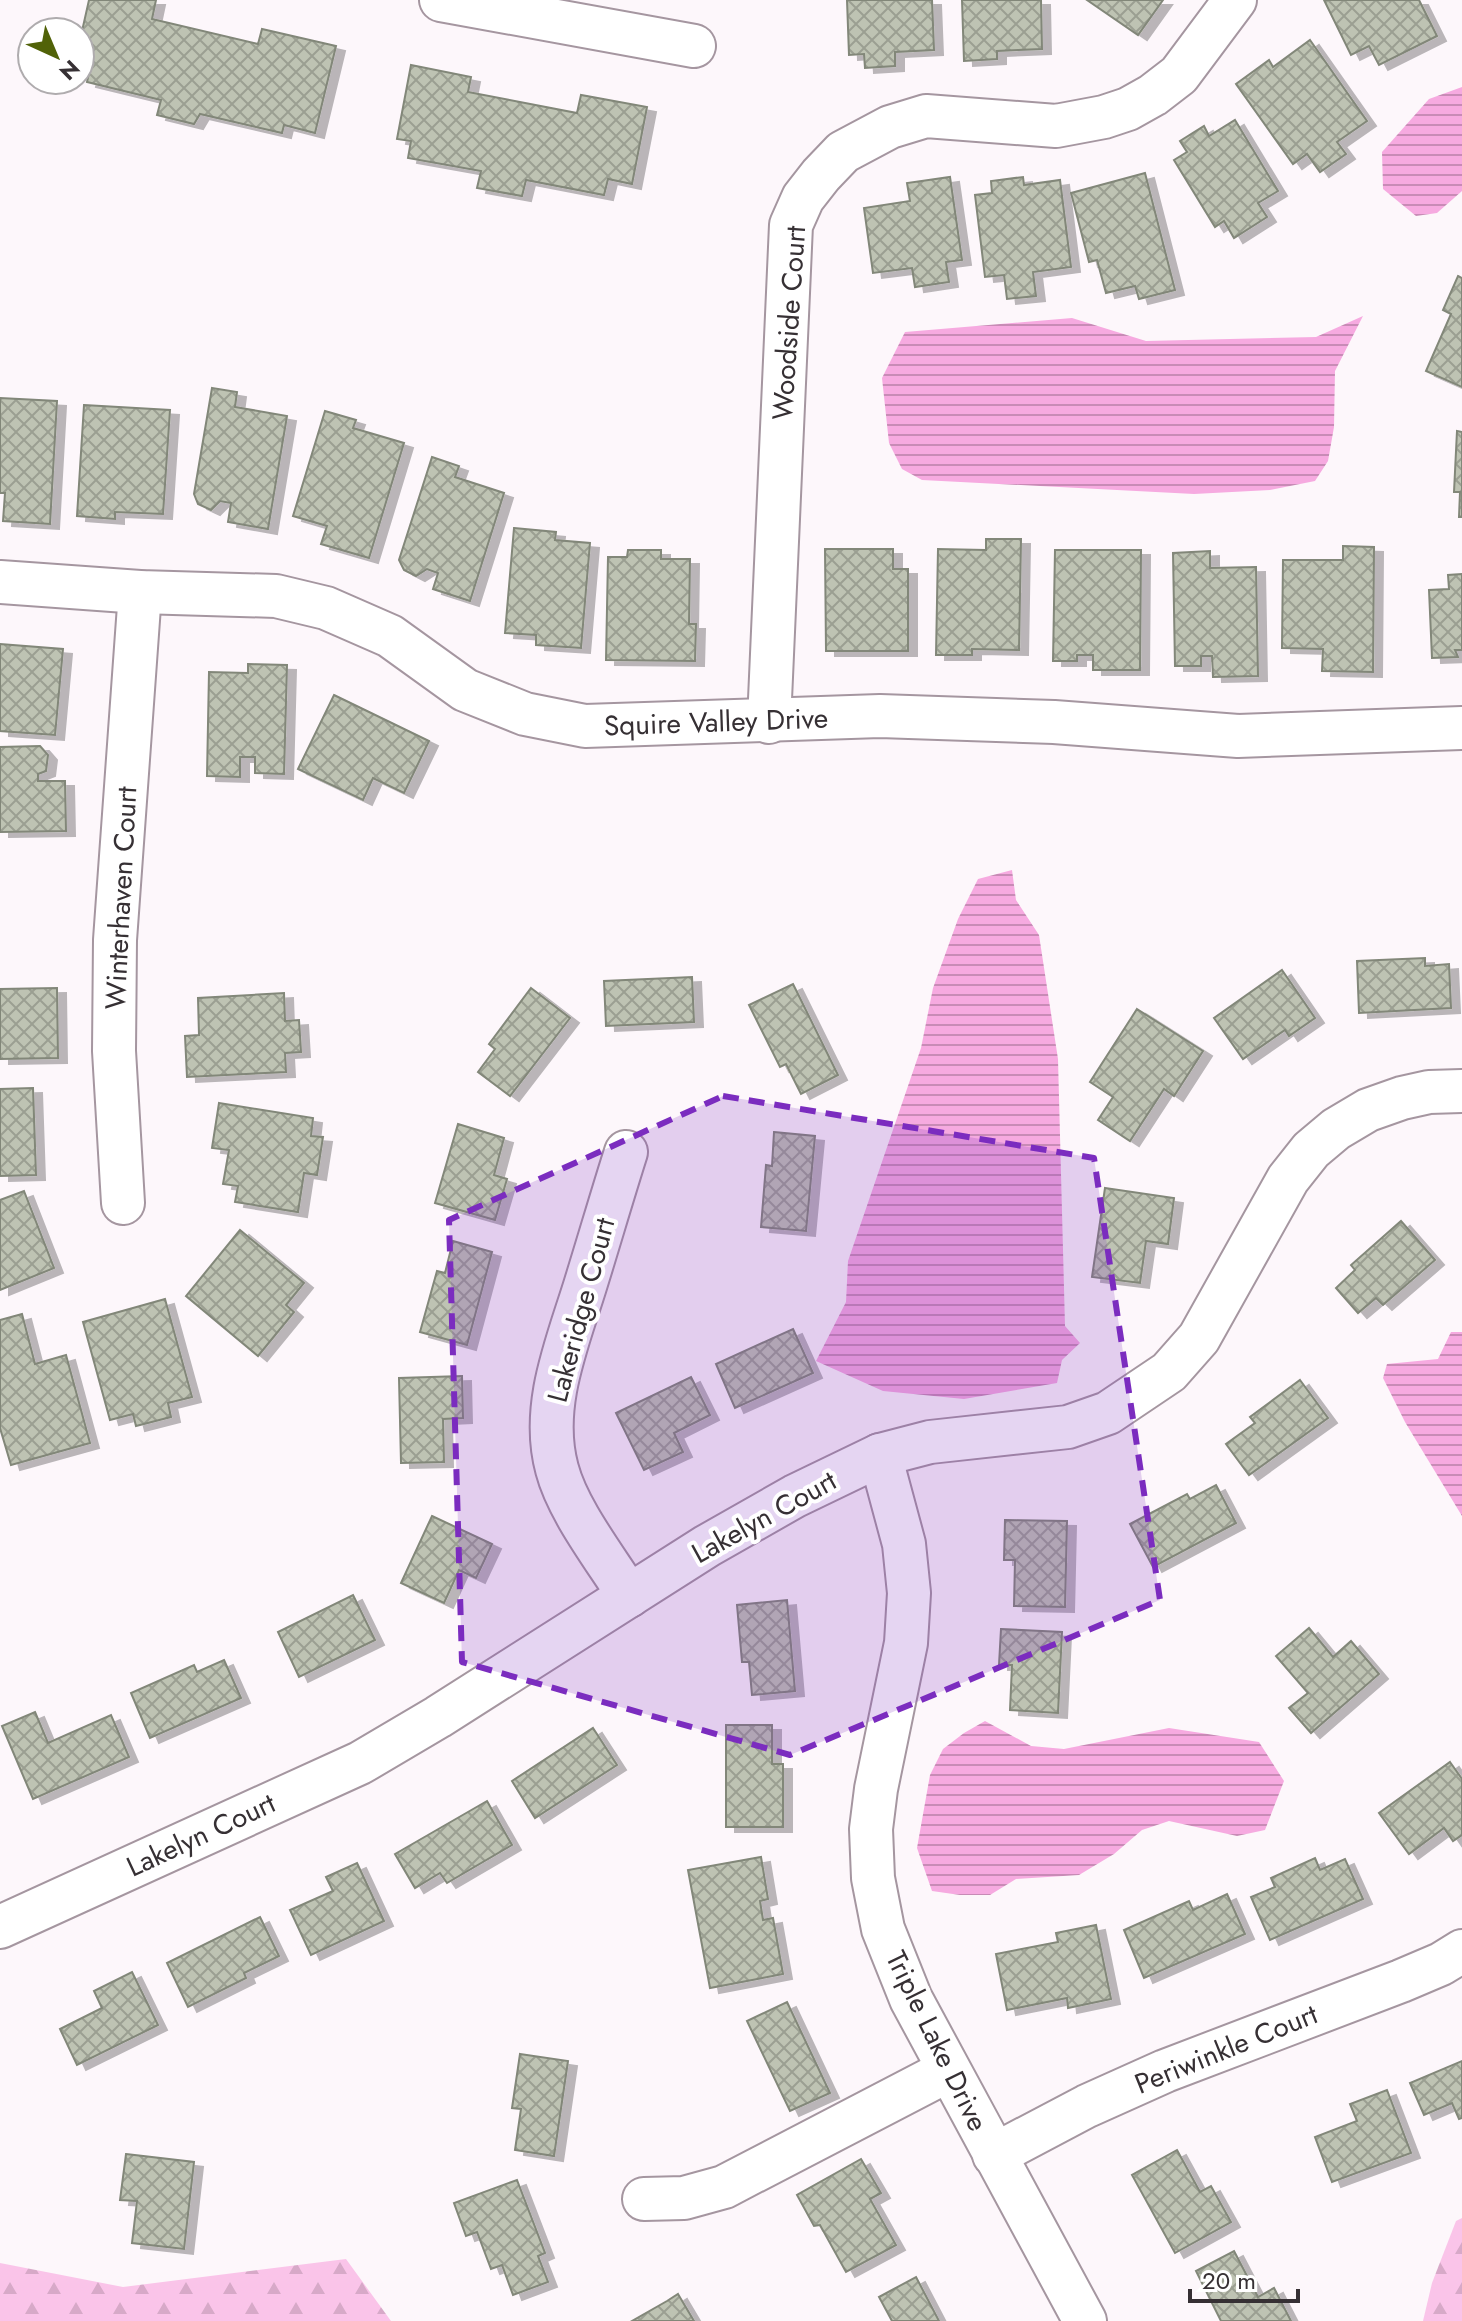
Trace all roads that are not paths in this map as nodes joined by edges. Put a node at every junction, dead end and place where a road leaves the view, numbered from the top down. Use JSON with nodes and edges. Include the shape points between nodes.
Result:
{"nodes":[{"id":1,"x":441,"y":0,"type":"edge"},
{"id":2,"x":1235,"y":0,"type":"edge"},
{"id":3,"x":694,"y":46,"type":"dead end"},
{"id":4,"x":0,"y":582,"type":"edge"},
{"id":5,"x":140,"y":592,"type":"junction"},
{"id":6,"x":769,"y":722,"type":"junction"},
{"id":7,"x":1462,"y":728,"type":"edge"},
{"id":8,"x":1462,"y":1091,"type":"edge"},
{"id":9,"x":626,"y":1152,"type":"dead end"},
{"id":10,"x":123,"y":1203,"type":"dead end"},
{"id":11,"x":880,"y":1455,"type":"junction"},
{"id":12,"x":629,"y":1596,"type":"junction"},
{"id":13,"x":0,"y":1927,"type":"edge"},
{"id":14,"x":1462,"y":1951,"type":"edge"},
{"id":15,"x":947,"y":2071,"type":"junction"},
{"id":16,"x":994,"y":2155,"type":"junction"},
{"id":17,"x":644,"y":2199,"type":"dead end"},
{"id":18,"x":1085,"y":2321,"type":"edge"}],
"edges":[{"from":1,"to":3,"type":"street"},
{"from":2,"to":6,"type":"street","name":"Woodside Court","via":[[1179,75],[1128,109],[1056,126],[926,116],[890,127],[843,152],[803,198],[791,225],[787,283]]},
{"from":4,"to":5,"type":"street","name":"Squire Valley Drive"},
{"from":5,"to":6,"type":"street","name":"Squire Valley Drive","via":[[276,596],[326,608],[390,636],[465,690],[525,714],[585,726]]},
{"from":5,"to":10,"type":"street","name":"Winterhaven Court","via":[[115,940],[114,1051]]},
{"from":6,"to":7,"type":"street","name":"Squire Valley Drive","via":[[880,716],[1238,736]]},
{"from":8,"to":11,"type":"street","name":"Lakelyn Court","via":[[1429,1092],[1368,1110],[1311,1150],[1288,1179],[1199,1338],[1169,1372],[1108,1413],[1068,1427],[930,1442]]},
{"from":9,"to":12,"type":"street","name":"Lakeridge Court","via":[[565,1348],[553,1398],[552,1439],[571,1504]]},
{"from":11,"to":12,"type":"street","name":"Lakelyn Court","via":[[795,1496]]},
{"from":11,"to":15,"type":"street","name":"Triple Lake Drive","via":[[904,1544],[909,1593],[906,1643],[876,1789],[873,1878],[883,1929]]},
{"from":12,"to":13,"type":"street","name":"Lakelyn Court","via":[[360,1763]]},
{"from":14,"to":16,"type":"street","name":"Periwinkle Court","via":[[1401,1981],[1165,2071]]},
{"from":15,"to":16,"type":"street","name":"Triple Lake Drive"},
{"from":15,"to":17,"type":"street","via":[[724,2187],[684,2198]]},
{"from":16,"to":18,"type":"street","name":"Triple Lake Drive"}]}
